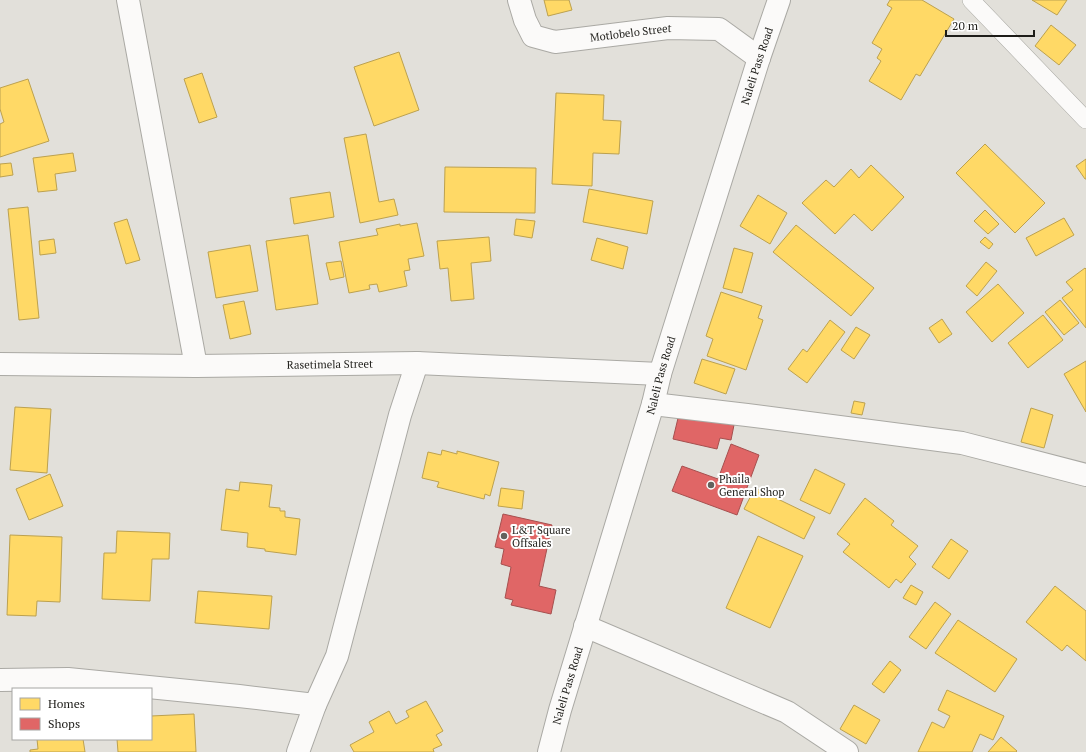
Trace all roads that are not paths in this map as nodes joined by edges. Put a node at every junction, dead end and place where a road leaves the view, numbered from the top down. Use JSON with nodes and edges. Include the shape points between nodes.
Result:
{"nodes":[{"id":1,"x":128,"y":0,"type":"edge"},
{"id":2,"x":519,"y":0,"type":"edge"},
{"id":3,"x":779,"y":0,"type":"edge"},
{"id":4,"x":971,"y":0,"type":"edge"},
{"id":5,"x":759,"y":58,"type":"junction"},
{"id":6,"x":1086,"y":120,"type":"edge"},
{"id":7,"x":417,"y":363,"type":"junction"},
{"id":8,"x":0,"y":364,"type":"edge"},
{"id":9,"x":196,"y":366,"type":"junction"},
{"id":10,"x":660,"y":374,"type":"junction"},
{"id":11,"x":653,"y":404,"type":"junction"},
{"id":12,"x":1085,"y":477,"type":"edge"},
{"id":13,"x":585,"y":626,"type":"junction"},
{"id":14,"x":0,"y":680,"type":"edge"},
{"id":15,"x":316,"y":705,"type":"junction"},
{"id":16,"x":298,"y":752,"type":"edge"},
{"id":17,"x":549,"y":752,"type":"edge"},
{"id":18,"x":847,"y":752,"type":"edge"}],
"edges":[{"from":1,"to":9,"type":"street"},
{"from":2,"to":5,"type":"street","name":"Motlobelo Street","via":[[533,36],[555,42],[668,28],[719,29]]},
{"from":3,"to":5,"type":"street","name":"Naleli Pass Road"},
{"from":4,"to":6,"type":"lane"},
{"from":5,"to":10,"type":"street","name":"Naleli Pass Road"},
{"from":7,"to":9,"type":"street","name":"Rasetimela Street"},
{"from":7,"to":10,"type":"street","name":"Rasetimela Street"},
{"from":7,"to":15,"type":"street","via":[[400,415],[337,656]]},
{"from":8,"to":9,"type":"street","name":"Rasetimela Street"},
{"from":10,"to":11,"type":"street","name":"Naleli Pass Road"},
{"from":11,"to":12,"type":"street","via":[[962,443]]},
{"from":11,"to":13,"type":"street","name":"Naleli Pass Road"},
{"from":13,"to":17,"type":"street","name":"Naleli Pass Road"},
{"from":13,"to":18,"type":"street","via":[[787,712]]},
{"from":14,"to":15,"type":"street","via":[[68,679]]},
{"from":15,"to":16,"type":"street"}]}
